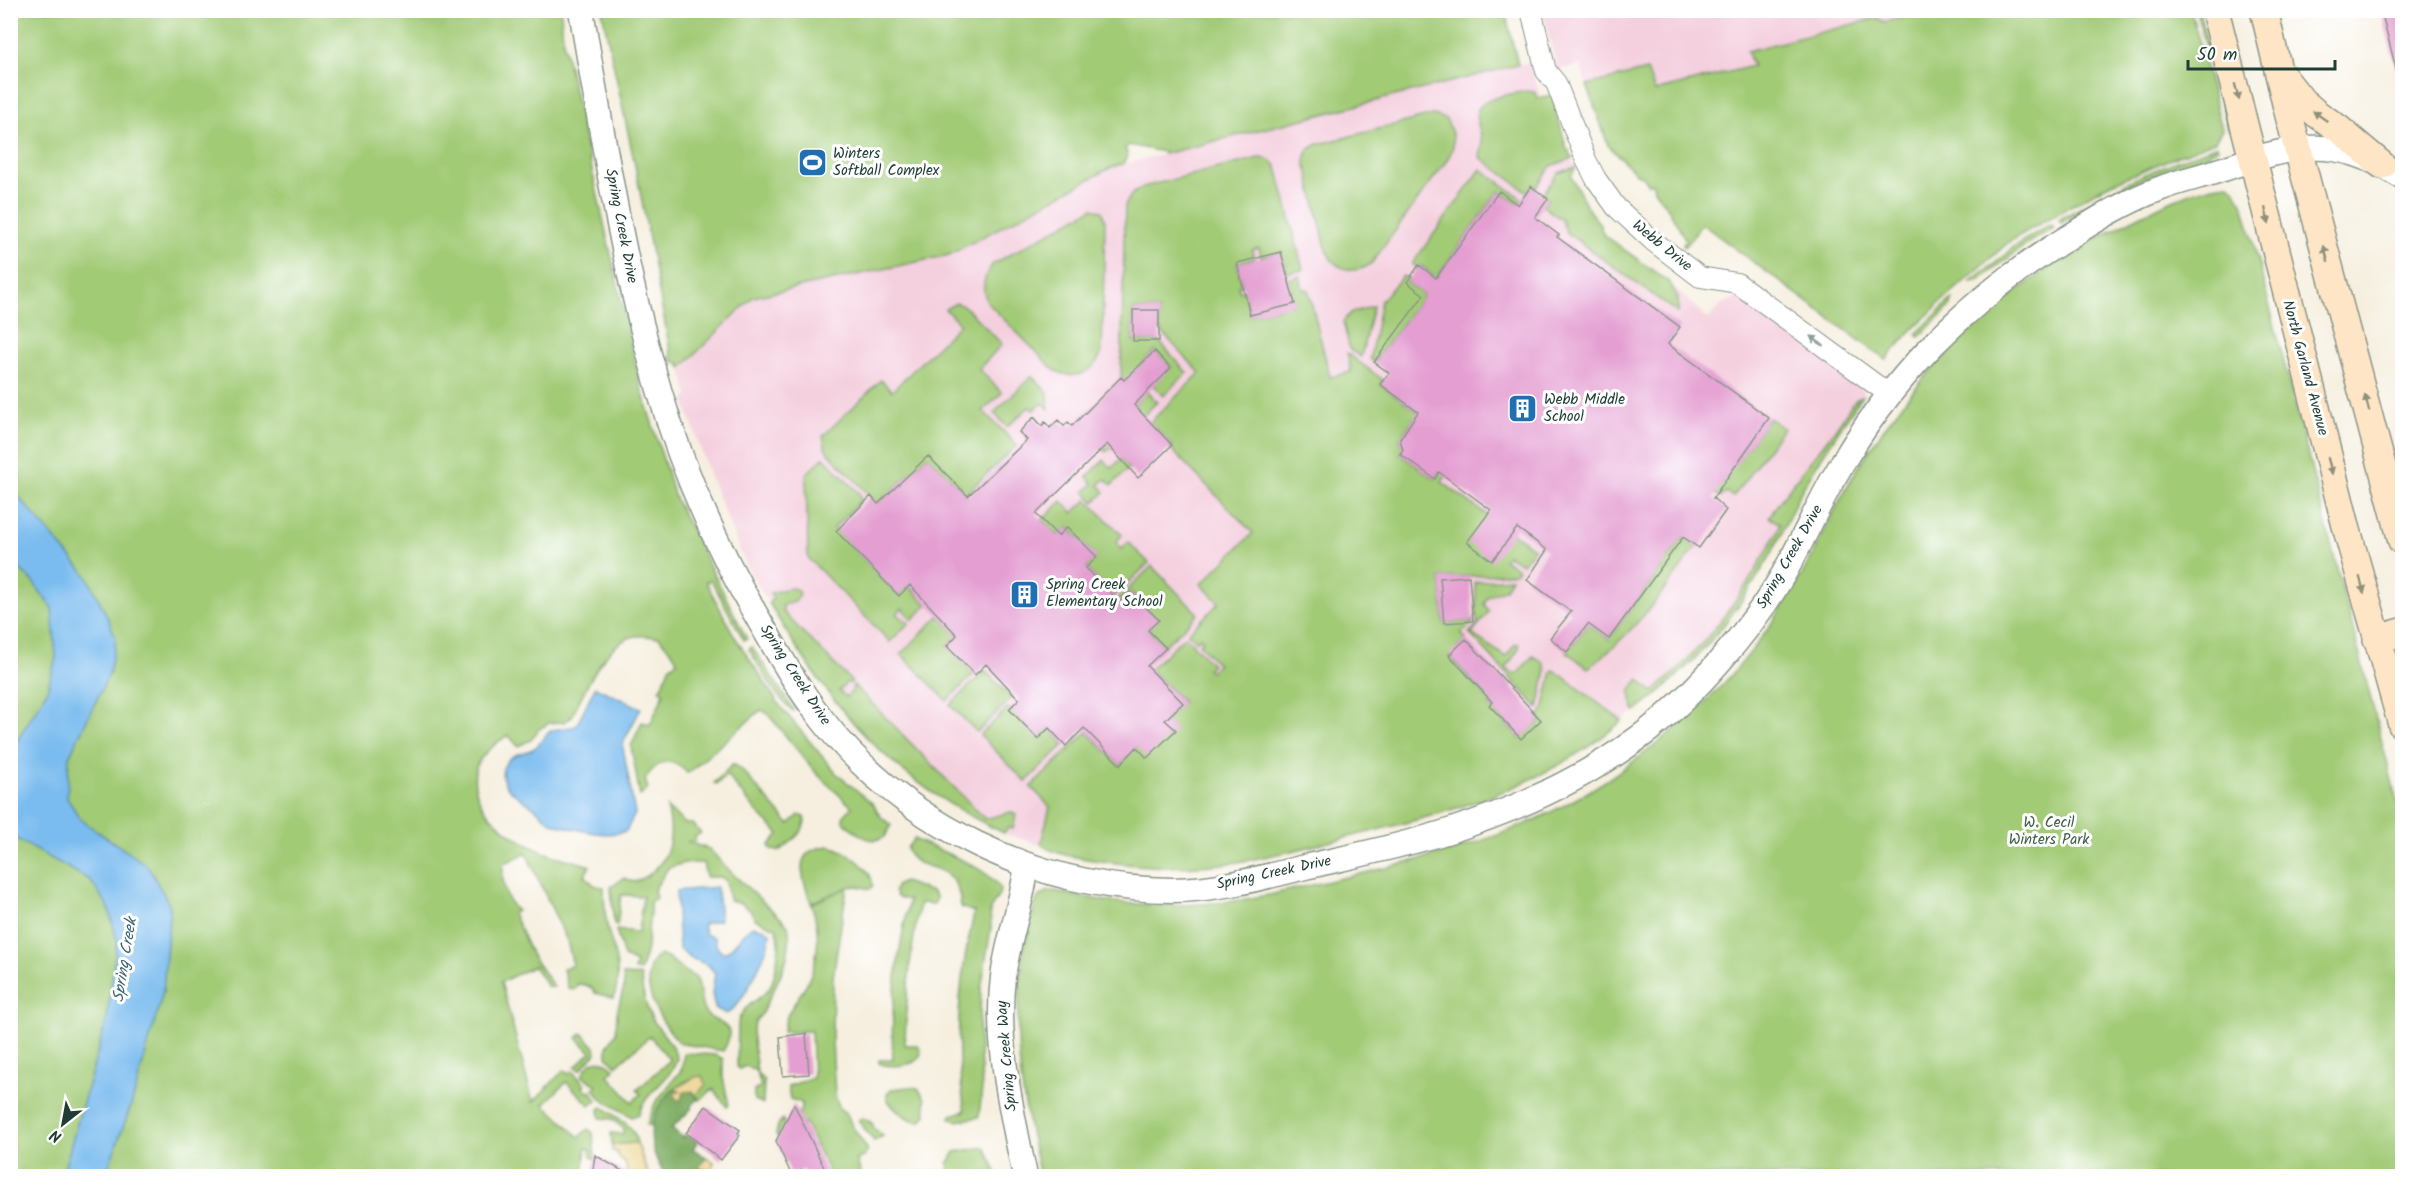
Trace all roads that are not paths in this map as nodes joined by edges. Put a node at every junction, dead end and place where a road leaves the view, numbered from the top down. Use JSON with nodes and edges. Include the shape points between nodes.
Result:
{"nodes":[{"id":1,"x":581,"y":10,"type":"edge"},
{"id":2,"x":1531,"y":10,"type":"edge"},
{"id":3,"x":2215,"y":10,"type":"edge"},
{"id":4,"x":2264,"y":10,"type":"edge"},
{"id":5,"x":2279,"y":72,"type":"junction"},
{"id":6,"x":2298,"y":148,"type":"junction"},
{"id":7,"x":2254,"y":158,"type":"junction"},
{"id":8,"x":2392,"y":171,"type":"edge"},
{"id":9,"x":1890,"y":395,"type":"junction"},
{"id":10,"x":2403,"y":541,"type":"edge"},
{"id":11,"x":2403,"y":632,"type":"edge"},
{"id":12,"x":2377,"y":639,"type":"junction"},
{"id":13,"x":2403,"y":724,"type":"edge"},
{"id":14,"x":1027,"y":865,"type":"junction"},
{"id":15,"x":1025,"y":1176,"type":"edge"}],
"edges":[{"from":1,"to":14,"type":"street","name":"Spring Creek Drive","via":[[608,165],[648,349],[684,462],[731,573],[820,718],[851,753],[918,810],[985,848]]},
{"from":9,"to":2,"type":"street","name":"Webb Drive","one_way":true,"via":[[1737,283],[1700,277],[1607,196],[1573,131],[1556,83],[1546,71]]},
{"from":3,"to":7,"type":"main road","name":"North Garland Avenue","one_way":true},
{"from":4,"to":5,"type":"main road"},
{"from":5,"to":6,"type":"main road"},
{"from":8,"to":5,"type":"main road","one_way":true,"via":[[2309,108]]},
{"from":6,"to":7,"type":"street","name":"Spring Creek Drive"},
{"from":6,"to":8,"type":"street","name":"Spring Creek Drive","via":[[2339,148]]},
{"from":10,"to":6,"type":"main road","one_way":true},
{"from":7,"to":9,"type":"street","name":"Spring Creek Drive","via":[[2159,189],[2052,248],[1959,318],[1920,357]]},
{"from":7,"to":12,"type":"main road","name":"North Garland Avenue","one_way":true,"via":[[2285,294]]},
{"from":9,"to":14,"type":"street","name":"Spring Creek Drive","via":[[1836,474],[1782,577],[1736,642],[1647,733],[1564,785],[1423,839],[1209,887],[1170,890],[1100,882]]},
{"from":11,"to":12,"type":"main road"},
{"from":12,"to":13,"type":"main road","name":"North Garland Avenue"},
{"from":14,"to":15,"type":"street","name":"Spring Creek Way","via":[[1000,1002],[1006,1071]]}]}
